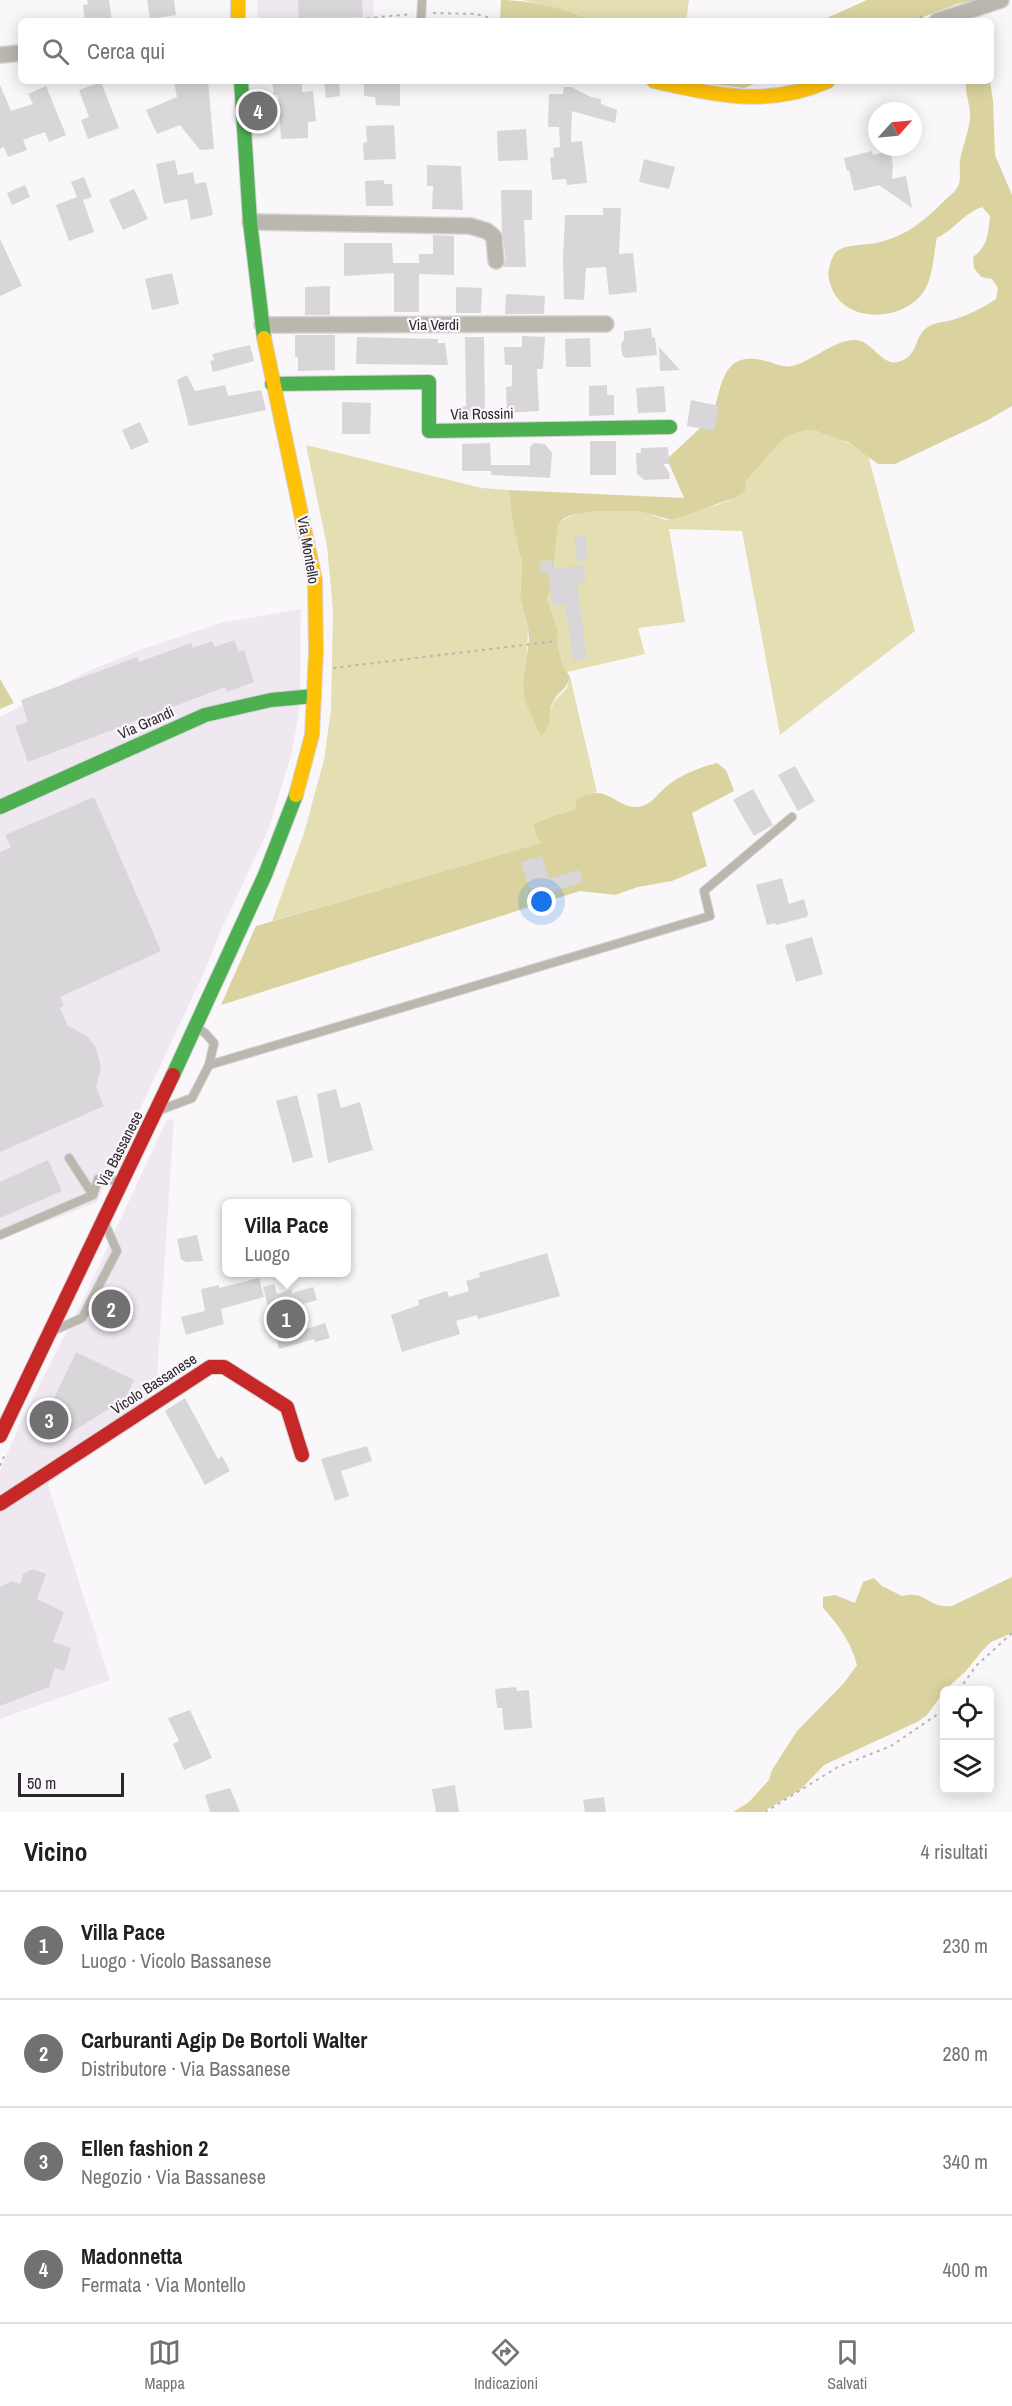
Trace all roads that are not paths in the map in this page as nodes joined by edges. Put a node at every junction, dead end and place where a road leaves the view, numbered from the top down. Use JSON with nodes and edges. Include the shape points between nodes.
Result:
{"nodes":[{"id":1,"x":238,"y":0,"type":"edge"},
{"id":2,"x":422,"y":0,"type":"edge"},
{"id":3,"x":1001,"y":0,"type":"edge"},
{"id":4,"x":238,"y":18,"type":"edge"},
{"id":5,"x":421,"y":18,"type":"edge"},
{"id":6,"x":946,"y":18,"type":"edge"},
{"id":7,"x":18,"y":53,"type":"edge"},
{"id":8,"x":0,"y":55,"type":"edge"},
{"id":9,"x":241,"y":84,"type":"edge"},
{"id":10,"x":668,"y":84,"type":"edge"},
{"id":11,"x":820,"y":84,"type":"edge"},
{"id":12,"x":250,"y":222,"type":"junction"},
{"id":13,"x":496,"y":261,"type":"dead end"},
{"id":14,"x":606,"y":324,"type":"dead end"},
{"id":15,"x":262,"y":325,"type":"junction"},
{"id":16,"x":272,"y":384,"type":"junction"},
{"id":17,"x":670,"y":427,"type":"dead end"},
{"id":18,"x":314,"y":696,"type":"junction"},
{"id":19,"x":0,"y":807,"type":"edge"},
{"id":20,"x":792,"y":817,"type":"dead end"},
{"id":21,"x":265,"y":875,"type":"joint"},
{"id":22,"x":195,"y":1027,"type":"junction"},
{"id":23,"x":209,"y":1065,"type":"junction"},
{"id":24,"x":156,"y":1112,"type":"junction"},
{"id":25,"x":69,"y":1158,"type":"dead end"},
{"id":26,"x":121,"y":1181,"type":"junction"},
{"id":27,"x":93,"y":1194,"type":"junction"},
{"id":28,"x":103,"y":1219,"type":"junction"},
{"id":29,"x":0,"y":1235,"type":"edge"},
{"id":30,"x":48,"y":1332,"type":"junction"},
{"id":31,"x":5,"y":1440,"type":"edge"},
{"id":32,"x":302,"y":1455,"type":"dead end"},
{"id":33,"x":0,"y":1504,"type":"edge"}],
"edges":[{"from":1,"to":4,"type":"main road"},
{"from":2,"to":5,"type":"lane"},
{"from":3,"to":6,"type":"street"},
{"from":7,"to":8,"type":"street"},
{"from":9,"to":12,"type":"main road","name":"Via Montello"},
{"from":10,"to":11,"type":"main road","via":[[724,96],[760,98],[792,95]]},
{"from":12,"to":13,"type":"street","via":[[470,226],[494,237]]},
{"from":12,"to":15,"type":"main road","name":"Via Montello"},
{"from":14,"to":15,"type":"street","name":"Via Verdi"},
{"from":15,"to":16,"type":"main road","name":"Via Montello"},
{"from":16,"to":17,"type":"main road","name":"Via Rossini","via":[[429,382],[429,431]]},
{"from":16,"to":18,"type":"main road","name":"Via Montello","via":[[315,580]]},
{"from":18,"to":19,"type":"main road","name":"Via Grandi","via":[[271,700],[205,715]]},
{"from":18,"to":21,"type":"main road","name":"Via Montello","via":[[312,735],[297,791]]},
{"from":20,"to":23,"type":"lane","via":[[704,891],[710,916]]},
{"from":21,"to":22,"type":"main road","name":"Via Bassanese"},
{"from":22,"to":23,"type":"lane","via":[[214,1043]]},
{"from":22,"to":24,"type":"main road","name":"Via Bassanese"},
{"from":23,"to":24,"type":"lane","via":[[192,1098]]},
{"from":24,"to":26,"type":"main road","name":"Via Bassanese"},
{"from":25,"to":27,"type":"lane"},
{"from":26,"to":27,"type":"lane","via":[[98,1179]]},
{"from":26,"to":28,"type":"main road","name":"Via Bassanese"},
{"from":27,"to":29,"type":"lane"},
{"from":28,"to":30,"type":"main road","name":"Via Bassanese"},
{"from":28,"to":30,"type":"lane","via":[[117,1251],[82,1318]]},
{"from":30,"to":31,"type":"main road","name":"Via Bassanese"},
{"from":32,"to":33,"type":"main road","name":"Vicolo Bassanese","via":[[287,1407],[224,1367],[210,1367]]}]}
